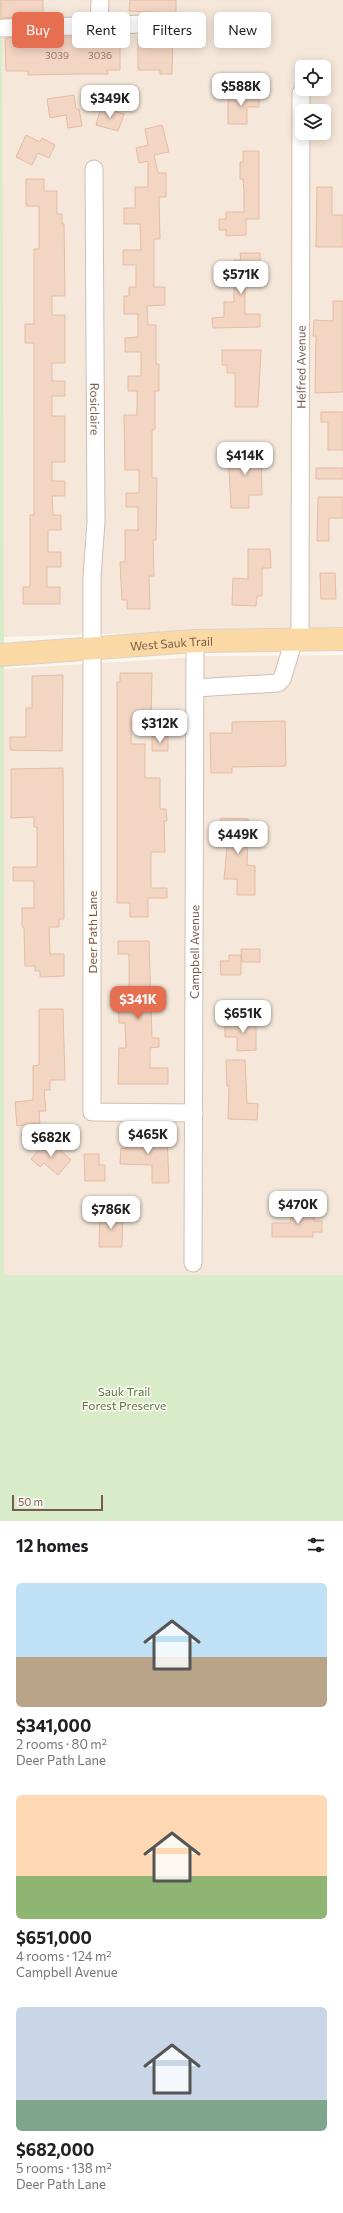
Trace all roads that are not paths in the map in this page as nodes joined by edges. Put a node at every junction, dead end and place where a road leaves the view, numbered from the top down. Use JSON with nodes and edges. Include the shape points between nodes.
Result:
{"nodes":[{"id":1,"x":100,"y":0,"type":"edge"},
{"id":2,"x":100,"y":12,"type":"edge"},
{"id":3,"x":72,"y":26,"type":"edge"},
{"id":4,"x":3,"y":28,"type":"dead end"},
{"id":5,"x":301,"y":96,"type":"edge"},
{"id":6,"x":94,"y":169,"type":"dead end"},
{"id":7,"x":343,"y":639,"type":"edge"},
{"id":8,"x":297,"y":640,"type":"junction"},
{"id":9,"x":195,"y":641,"type":"junction"},
{"id":10,"x":92,"y":649,"type":"junction"},
{"id":11,"x":0,"y":655,"type":"edge"},
{"id":12,"x":195,"y":688,"type":"junction"},
{"id":13,"x":194,"y":1113,"type":"junction"},
{"id":14,"x":193,"y":1263,"type":"dead end"}],
"edges":[{"from":1,"to":2,"type":"street"},
{"from":3,"to":4,"type":"street"},
{"from":5,"to":8,"type":"street","name":"Helfred Avenue"},
{"from":6,"to":10,"type":"street","name":"Rosiclaire","via":[[96,522],[92,577]]},
{"from":7,"to":8,"type":"main road","name":"West Sauk Trail"},
{"from":8,"to":9,"type":"main road","name":"West Sauk Trail"},
{"from":8,"to":12,"type":"street","name":"Helfred Avenue","via":[[282,679],[278,683]]},
{"from":9,"to":10,"type":"main road","name":"West Sauk Trail"},
{"from":9,"to":12,"type":"street","name":"Campbell Avenue"},
{"from":10,"to":11,"type":"main road","name":"West Sauk Trail"},
{"from":10,"to":13,"type":"street","name":"Deer Path Lane","via":[[92,1112]]},
{"from":12,"to":13,"type":"street","name":"Campbell Avenue"},
{"from":13,"to":14,"type":"street","name":"Campbell Avenue"}]}
